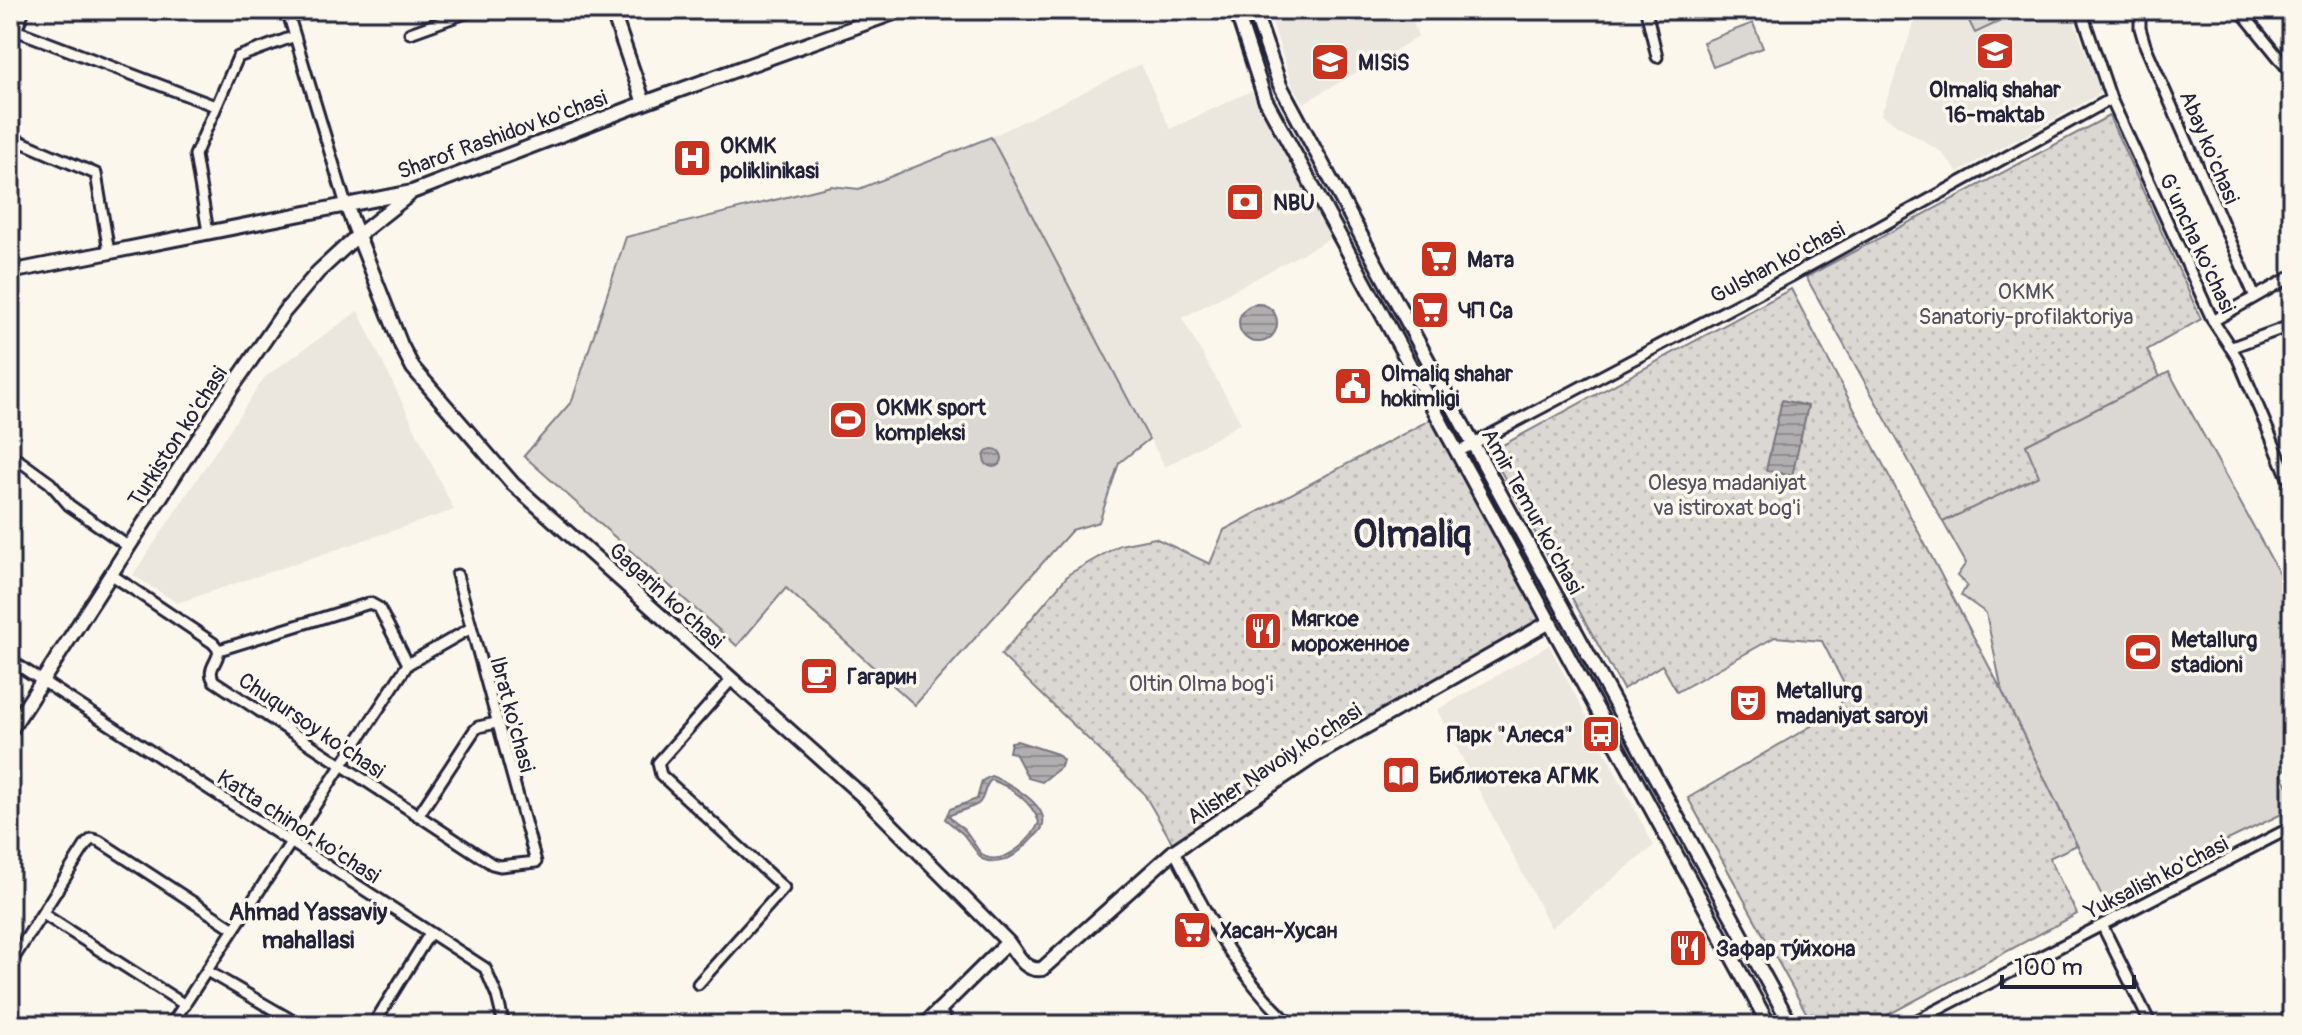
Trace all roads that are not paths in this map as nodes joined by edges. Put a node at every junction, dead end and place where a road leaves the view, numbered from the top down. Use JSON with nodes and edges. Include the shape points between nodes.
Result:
{"nodes":[{"id":1,"x":24,"y":10,"type":"edge"},
{"id":2,"x":287,"y":10,"type":"edge"},
{"id":3,"x":474,"y":10,"type":"edge"},
{"id":4,"x":612,"y":10,"type":"edge"},
{"id":5,"x":902,"y":10,"type":"edge"},
{"id":6,"x":1236,"y":10,"type":"edge"},
{"id":7,"x":1254,"y":10,"type":"edge"},
{"id":8,"x":1646,"y":10,"type":"edge"},
{"id":9,"x":2081,"y":10,"type":"edge"},
{"id":10,"x":2140,"y":10,"type":"edge"},
{"id":11,"x":2240,"y":10,"type":"edge"},
{"id":12,"x":456,"y":12,"type":"edge"},
{"id":13,"x":864,"y":16,"type":"edge"},
{"id":14,"x":13,"y":29,"type":"edge"},
{"id":15,"x":410,"y":33,"type":"dead end"},
{"id":16,"x":295,"y":36,"type":"junction"},
{"id":17,"x":10,"y":46,"type":"edge"},
{"id":18,"x":1657,"y":57,"type":"dead end"},
{"id":19,"x":2292,"y":74,"type":"edge"},
{"id":20,"x":2111,"y":99,"type":"junction"},
{"id":21,"x":644,"y":103,"type":"junction"},
{"id":22,"x":215,"y":106,"type":"junction"},
{"id":23,"x":10,"y":137,"type":"edge"},
{"id":24,"x":412,"y":192,"type":"junction"},
{"id":25,"x":346,"y":205,"type":"junction"},
{"id":26,"x":208,"y":232,"type":"junction"},
{"id":27,"x":357,"y":236,"type":"junction"},
{"id":28,"x":109,"y":252,"type":"junction"},
{"id":29,"x":10,"y":272,"type":"edge"},
{"id":30,"x":2292,"y":276,"type":"edge"},
{"id":31,"x":2255,"y":297,"type":"junction"},
{"id":32,"x":2213,"y":321,"type":"junction"},
{"id":33,"x":2292,"y":325,"type":"edge"},
{"id":34,"x":2232,"y":347,"type":"junction"},
{"id":35,"x":1473,"y":444,"type":"junction"},
{"id":36,"x":1458,"y":452,"type":"junction"},
{"id":37,"x":10,"y":454,"type":"edge"},
{"id":38,"x":2292,"y":487,"type":"edge"},
{"id":39,"x":129,"y":547,"type":"junction"},
{"id":40,"x":112,"y":575,"type":"junction"},
{"id":41,"x":457,"y":575,"type":"dead end"},
{"id":42,"x":1550,"y":622,"type":"junction"},
{"id":43,"x":471,"y":628,"type":"junction"},
{"id":44,"x":219,"y":650,"type":"junction"},
{"id":45,"x":10,"y":660,"type":"edge"},
{"id":46,"x":408,"y":664,"type":"junction"},
{"id":47,"x":732,"y":679,"type":"junction"},
{"id":48,"x":43,"y":680,"type":"junction"},
{"id":49,"x":1610,"y":695,"type":"junction"},
{"id":50,"x":1594,"y":703,"type":"junction"},
{"id":51,"x":496,"y":723,"type":"junction"},
{"id":52,"x":10,"y":731,"type":"edge"},
{"id":53,"x":341,"y":766,"type":"junction"},
{"id":54,"x":418,"y":816,"type":"junction"},
{"id":55,"x":2292,"y":827,"type":"edge"},
{"id":56,"x":1690,"y":839,"type":"junction"},
{"id":57,"x":291,"y":842,"type":"junction"},
{"id":58,"x":1174,"y":851,"type":"junction"},
{"id":59,"x":1676,"y":852,"type":"junction"},
{"id":60,"x":536,"y":862,"type":"joint"},
{"id":61,"x":43,"y":914,"type":"junction"},
{"id":62,"x":2102,"y":925,"type":"junction"},
{"id":63,"x":234,"y":929,"type":"junction"},
{"id":64,"x":430,"y":933,"type":"junction"},
{"id":65,"x":1008,"y":942,"type":"junction"},
{"id":66,"x":10,"y":964,"type":"edge"},
{"id":67,"x":1042,"y":969,"type":"joint"},
{"id":68,"x":207,"y":971,"type":"junction"},
{"id":69,"x":698,"y":984,"type":"dead end"},
{"id":70,"x":185,"y":1005,"type":"junction"},
{"id":71,"x":939,"y":1008,"type":"junction"},
{"id":72,"x":10,"y":1022,"type":"edge"},
{"id":73,"x":17,"y":1025,"type":"edge"},
{"id":74,"x":171,"y":1025,"type":"edge"},
{"id":75,"x":300,"y":1025,"type":"edge"},
{"id":76,"x":373,"y":1025,"type":"edge"},
{"id":77,"x":504,"y":1025,"type":"edge"},
{"id":78,"x":924,"y":1025,"type":"edge"},
{"id":79,"x":948,"y":1025,"type":"edge"},
{"id":80,"x":1291,"y":1025,"type":"edge"},
{"id":81,"x":1769,"y":1025,"type":"edge"},
{"id":82,"x":1791,"y":1025,"type":"edge"},
{"id":83,"x":1908,"y":1025,"type":"edge"},
{"id":84,"x":2151,"y":1025,"type":"edge"}],
"edges":[{"from":1,"to":14,"type":"street"},
{"from":2,"to":16,"type":"street"},
{"from":3,"to":12,"type":"street"},
{"from":4,"to":21,"type":"main road"},
{"from":5,"to":13,"type":"main road","name":"Sharof Rashidov ko'chasi"},
{"from":6,"to":36,"type":"main road","name":"Amir Temur ko'chasi","via":[[1265,99]]},
{"from":7,"to":35,"type":"main road","name":"Amir Temur ko'chasi","via":[[1280,85]]},
{"from":8,"to":18,"type":"street"},
{"from":9,"to":20,"type":"street","name":"G‘uncha ko'chasi"},
{"from":10,"to":31,"type":"street","name":"Abay ko'chasi","via":[[2145,45]]},
{"from":11,"to":19,"type":"street"},
{"from":12,"to":15,"type":"street"},
{"from":13,"to":21,"type":"main road","name":"Sharof Rashidov ko'chasi"},
{"from":14,"to":17,"type":"street"},
{"from":14,"to":22,"type":"street"},
{"from":16,"to":22,"type":"street","via":[[238,57]]},
{"from":16,"to":25,"type":"street"},
{"from":20,"to":32,"type":"street","name":"G‘uncha ko'chasi"},
{"from":20,"to":35,"type":"street","name":"Gulshan ko'chasi"},
{"from":21,"to":24,"type":"main road","name":"Sharof Rashidov ko'chasi"},
{"from":22,"to":26,"type":"street","via":[[195,155]]},
{"from":23,"to":28,"type":"street","via":[[96,174]]},
{"from":24,"to":25,"type":"main road","name":"Sharof Rashidov ko'chasi"},
{"from":24,"to":27,"type":"main road","name":"Turkiston ko'chasi"},
{"from":25,"to":26,"type":"main road","name":"Sharof Rashidov ko'chasi"},
{"from":25,"to":27,"type":"main road","name":"Gagarin ko'chasi"},
{"from":26,"to":28,"type":"main road","name":"Sharof Rashidov ko'chasi"},
{"from":27,"to":39,"type":"main road","name":"Turkiston ko'chasi","via":[[284,312]]},
{"from":27,"to":47,"type":"main road","name":"Gagarin ko'chasi","via":[[413,368],[461,425],[513,484]]},
{"from":28,"to":29,"type":"main road","name":"Sharof Rashidov ko'chasi"},
{"from":30,"to":31,"type":"street"},
{"from":31,"to":32,"type":"street"},
{"from":32,"to":34,"type":"street","name":"G‘uncha ko'chasi"},
{"from":33,"to":34,"type":"street"},
{"from":34,"to":38,"type":"street","name":"G‘uncha ko'chasi"},
{"from":35,"to":36,"type":"street","name":"Gulshan ko'chasi"},
{"from":35,"to":49,"type":"main road","name":"Amir Temur ko'chasi"},
{"from":36,"to":42,"type":"main road","name":"Amir Temur ko'chasi"},
{"from":37,"to":39,"type":"street"},
{"from":39,"to":40,"type":"main road","name":"Turkiston ko'chasi"},
{"from":40,"to":44,"type":"street"},
{"from":40,"to":48,"type":"main road","name":"Turkiston ko'chasi"},
{"from":41,"to":43,"type":"street","name":"Ibrat ko'chasi"},
{"from":42,"to":50,"type":"main road","name":"Amir Temur ko'chasi"},
{"from":42,"to":58,"type":"main road","name":"Alisher Navoiy ko'chasi","via":[[1313,757]]},
{"from":43,"to":46,"type":"street"},
{"from":43,"to":51,"type":"street","name":"Ibrat ko'chasi"},
{"from":44,"to":46,"type":"street","via":[[370,603],[379,608]]},
{"from":44,"to":53,"type":"street","name":"Chuqursoy ko'chasi","via":[[210,675],[214,681]]},
{"from":45,"to":48,"type":"street","name":"Katta chinor ko'chasi"},
{"from":46,"to":53,"type":"street"},
{"from":47,"to":65,"type":"main road","name":"Gagarin ko'chasi","via":[[865,798]]},
{"from":47,"to":69,"type":"street","via":[[658,763],[658,770],[784,888]]},
{"from":48,"to":52,"type":"main road","name":"Turkiston ko'chasi"},
{"from":48,"to":57,"type":"street","name":"Katta chinor ko'chasi"},
{"from":49,"to":50,"type":"main road"},
{"from":49,"to":56,"type":"main road","name":"Amir Temur ko'chasi"},
{"from":50,"to":59,"type":"main road","name":"Amir Temur ko'chasi"},
{"from":51,"to":54,"type":"street","via":[[474,731]]},
{"from":51,"to":60,"type":"street","name":"Ibrat ko'chasi"},
{"from":53,"to":54,"type":"street","name":"Chuqursoy ko'chasi"},
{"from":53,"to":57,"type":"street"},
{"from":54,"to":60,"type":"street","name":"Chuqursoy ko'chasi","via":[[492,864]]},
{"from":55,"to":62,"type":"street","name":"Yuksalish ko'chasi"},
{"from":56,"to":59,"type":"main road"},
{"from":56,"to":82,"type":"main road","name":"Amir Temur ko'chasi"},
{"from":57,"to":63,"type":"street"},
{"from":57,"to":64,"type":"street","name":"Katta chinor ko'chasi"},
{"from":58,"to":67,"type":"main road","name":"Alisher Navoiy ko'chasi"},
{"from":58,"to":80,"type":"street","via":[[1225,948],[1258,993]]},
{"from":59,"to":81,"type":"main road","name":"Amir Temur ko'chasi"},
{"from":61,"to":63,"type":"street","via":[[92,839]]},
{"from":61,"to":66,"type":"street"},
{"from":61,"to":70,"type":"street"},
{"from":62,"to":83,"type":"street","name":"Yuksalish ko'chasi"},
{"from":62,"to":84,"type":"street"},
{"from":63,"to":68,"type":"street"},
{"from":64,"to":76,"type":"street"},
{"from":64,"to":77,"type":"street","name":"Katta chinor ko'chasi","via":[[485,968]]},
{"from":65,"to":67,"type":"main road","name":"Gagarin ko'chasi","via":[[1028,968]]},
{"from":65,"to":71,"type":"main road"},
{"from":68,"to":70,"type":"street"},
{"from":68,"to":75,"type":"street"},
{"from":70,"to":74,"type":"street"},
{"from":71,"to":78,"type":"main road"},
{"from":71,"to":79,"type":"street"},
{"from":72,"to":73,"type":"street"}]}
